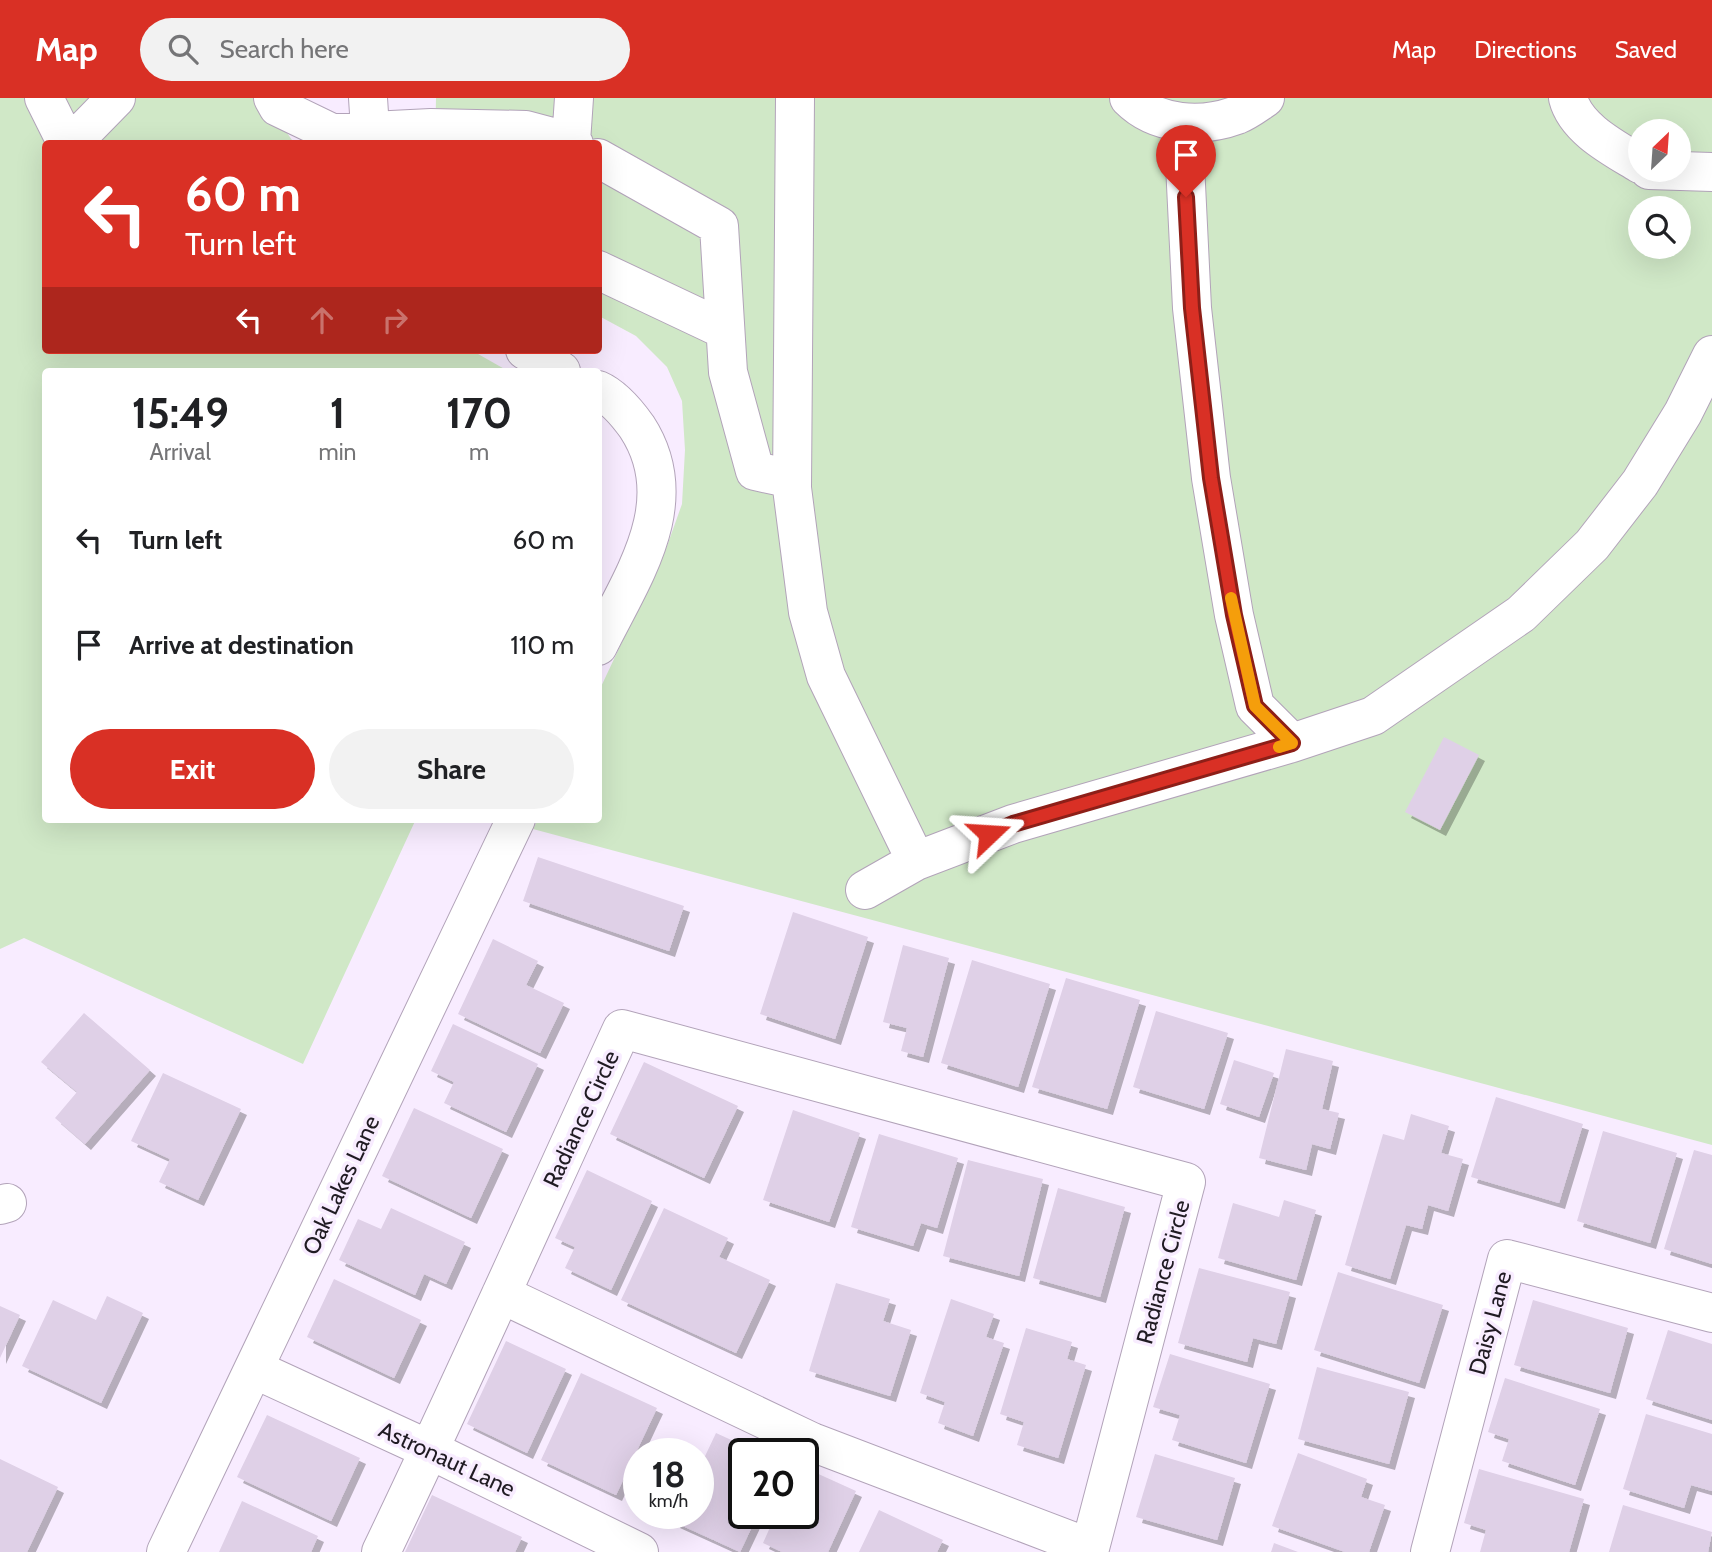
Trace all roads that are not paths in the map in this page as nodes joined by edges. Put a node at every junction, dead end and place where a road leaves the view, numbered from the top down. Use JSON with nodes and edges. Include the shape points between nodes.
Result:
{"nodes":[{"id":1,"x":44,"y":98,"type":"edge"},
{"id":2,"x":117,"y":98,"type":"edge"},
{"id":3,"x":273,"y":98,"type":"edge"},
{"id":4,"x":574,"y":98,"type":"edge"},
{"id":5,"x":795,"y":98,"type":"edge"},
{"id":6,"x":1129,"y":98,"type":"edge"},
{"id":7,"x":1265,"y":98,"type":"edge"},
{"id":8,"x":1567,"y":98,"type":"edge"},
{"id":9,"x":1183,"y":123,"type":"junction"},
{"id":10,"x":370,"y":125,"type":"edge"},
{"id":11,"x":433,"y":136,"type":"edge"},
{"id":12,"x":67,"y":140,"type":"edge"},
{"id":13,"x":73,"y":140,"type":"edge"},
{"id":14,"x":557,"y":140,"type":"edge"},
{"id":15,"x":580,"y":140,"type":"edge"},
{"id":16,"x":1628,"y":157,"type":"edge"},
{"id":17,"x":602,"y":160,"type":"edge"},
{"id":18,"x":1691,"y":171,"type":"edge"},
{"id":19,"x":1712,"y":172,"type":"edge"},
{"id":20,"x":602,"y":273,"type":"edge"},
{"id":21,"x":726,"y":330,"type":"junction"},
{"id":22,"x":532,"y":354,"type":"edge"},
{"id":23,"x":1712,"y":355,"type":"edge"},
{"id":24,"x":556,"y":368,"type":"edge"},
{"id":25,"x":602,"y":393,"type":"edge"},
{"id":26,"x":792,"y":479,"type":"junction"},
{"id":27,"x":602,"y":638,"type":"edge"},
{"id":28,"x":1292,"y":743,"type":"junction"},
{"id":29,"x":514,"y":823,"type":"edge"},
{"id":30,"x":916,"y":861,"type":"junction"},
{"id":31,"x":865,"y":890,"type":"dead end"},
{"id":32,"x":500,"y":1294,"type":"junction"},
{"id":33,"x":1712,"y":1313,"type":"edge"},
{"id":34,"x":254,"y":1369,"type":"junction"},
{"id":35,"x":430,"y":1450,"type":"junction"},
{"id":36,"x":166,"y":1552,"type":"edge"},
{"id":37,"x":381,"y":1552,"type":"edge"},
{"id":38,"x":639,"y":1552,"type":"edge"},
{"id":39,"x":1430,"y":1552,"type":"edge"}],
"edges":[{"from":1,"to":12,"type":"street"},
{"from":2,"to":13,"type":"street"},
{"from":3,"to":10,"type":"street","via":[[278,107],[332,133]]},
{"from":4,"to":15,"type":"street"},
{"from":5,"to":26,"type":"street"},
{"from":6,"to":9,"type":"street","via":[[1160,117]]},
{"from":7,"to":9,"type":"street","via":[[1240,114],[1212,122]]},
{"from":8,"to":16,"type":"street","via":[[1571,111],[1604,142]]},
{"from":9,"to":28,"type":"street","via":[[1192,308],[1211,478],[1232,601],[1255,706]]},
{"from":10,"to":11,"type":"street"},
{"from":11,"to":14,"type":"street","via":[[526,130]]},
{"from":17,"to":21,"type":"street","via":[[719,226]]},
{"from":18,"to":19,"type":"street"},
{"from":20,"to":21,"type":"street"},
{"from":21,"to":26,"type":"street","via":[[728,372],[755,471]]},
{"from":22,"to":24,"type":"street"},
{"from":23,"to":28,"type":"street","via":[[1640,483],[1592,545],[1521,614],[1373,716]]},
{"from":25,"to":27,"type":"street","via":[[628,414],[645,440],[655,467],[658,502],[647,545]]},
{"from":26,"to":30,"type":"street","via":[[808,612],[826,676]]},
{"from":28,"to":30,"type":"street","via":[[1013,824]]},
{"from":29,"to":34,"type":"street","name":"Oak Lakes Lane"},
{"from":30,"to":31,"type":"street"},
{"from":32,"to":32,"type":"street","name":"Radiance Circle","via":[[622,1029],[1186,1181],[1090,1548],[812,1442]]},
{"from":32,"to":35,"type":"street","name":"Radiance Circle"},
{"from":33,"to":39,"type":"street","name":"Daisy Lane","via":[[1507,1259]]},
{"from":34,"to":35,"type":"street","name":"Astronaut Lane"},
{"from":34,"to":36,"type":"street","name":"Oak Lakes Lane"},
{"from":35,"to":37,"type":"street","name":"Radiance Circle"},
{"from":35,"to":38,"type":"street","name":"Astronaut Lane"}]}
